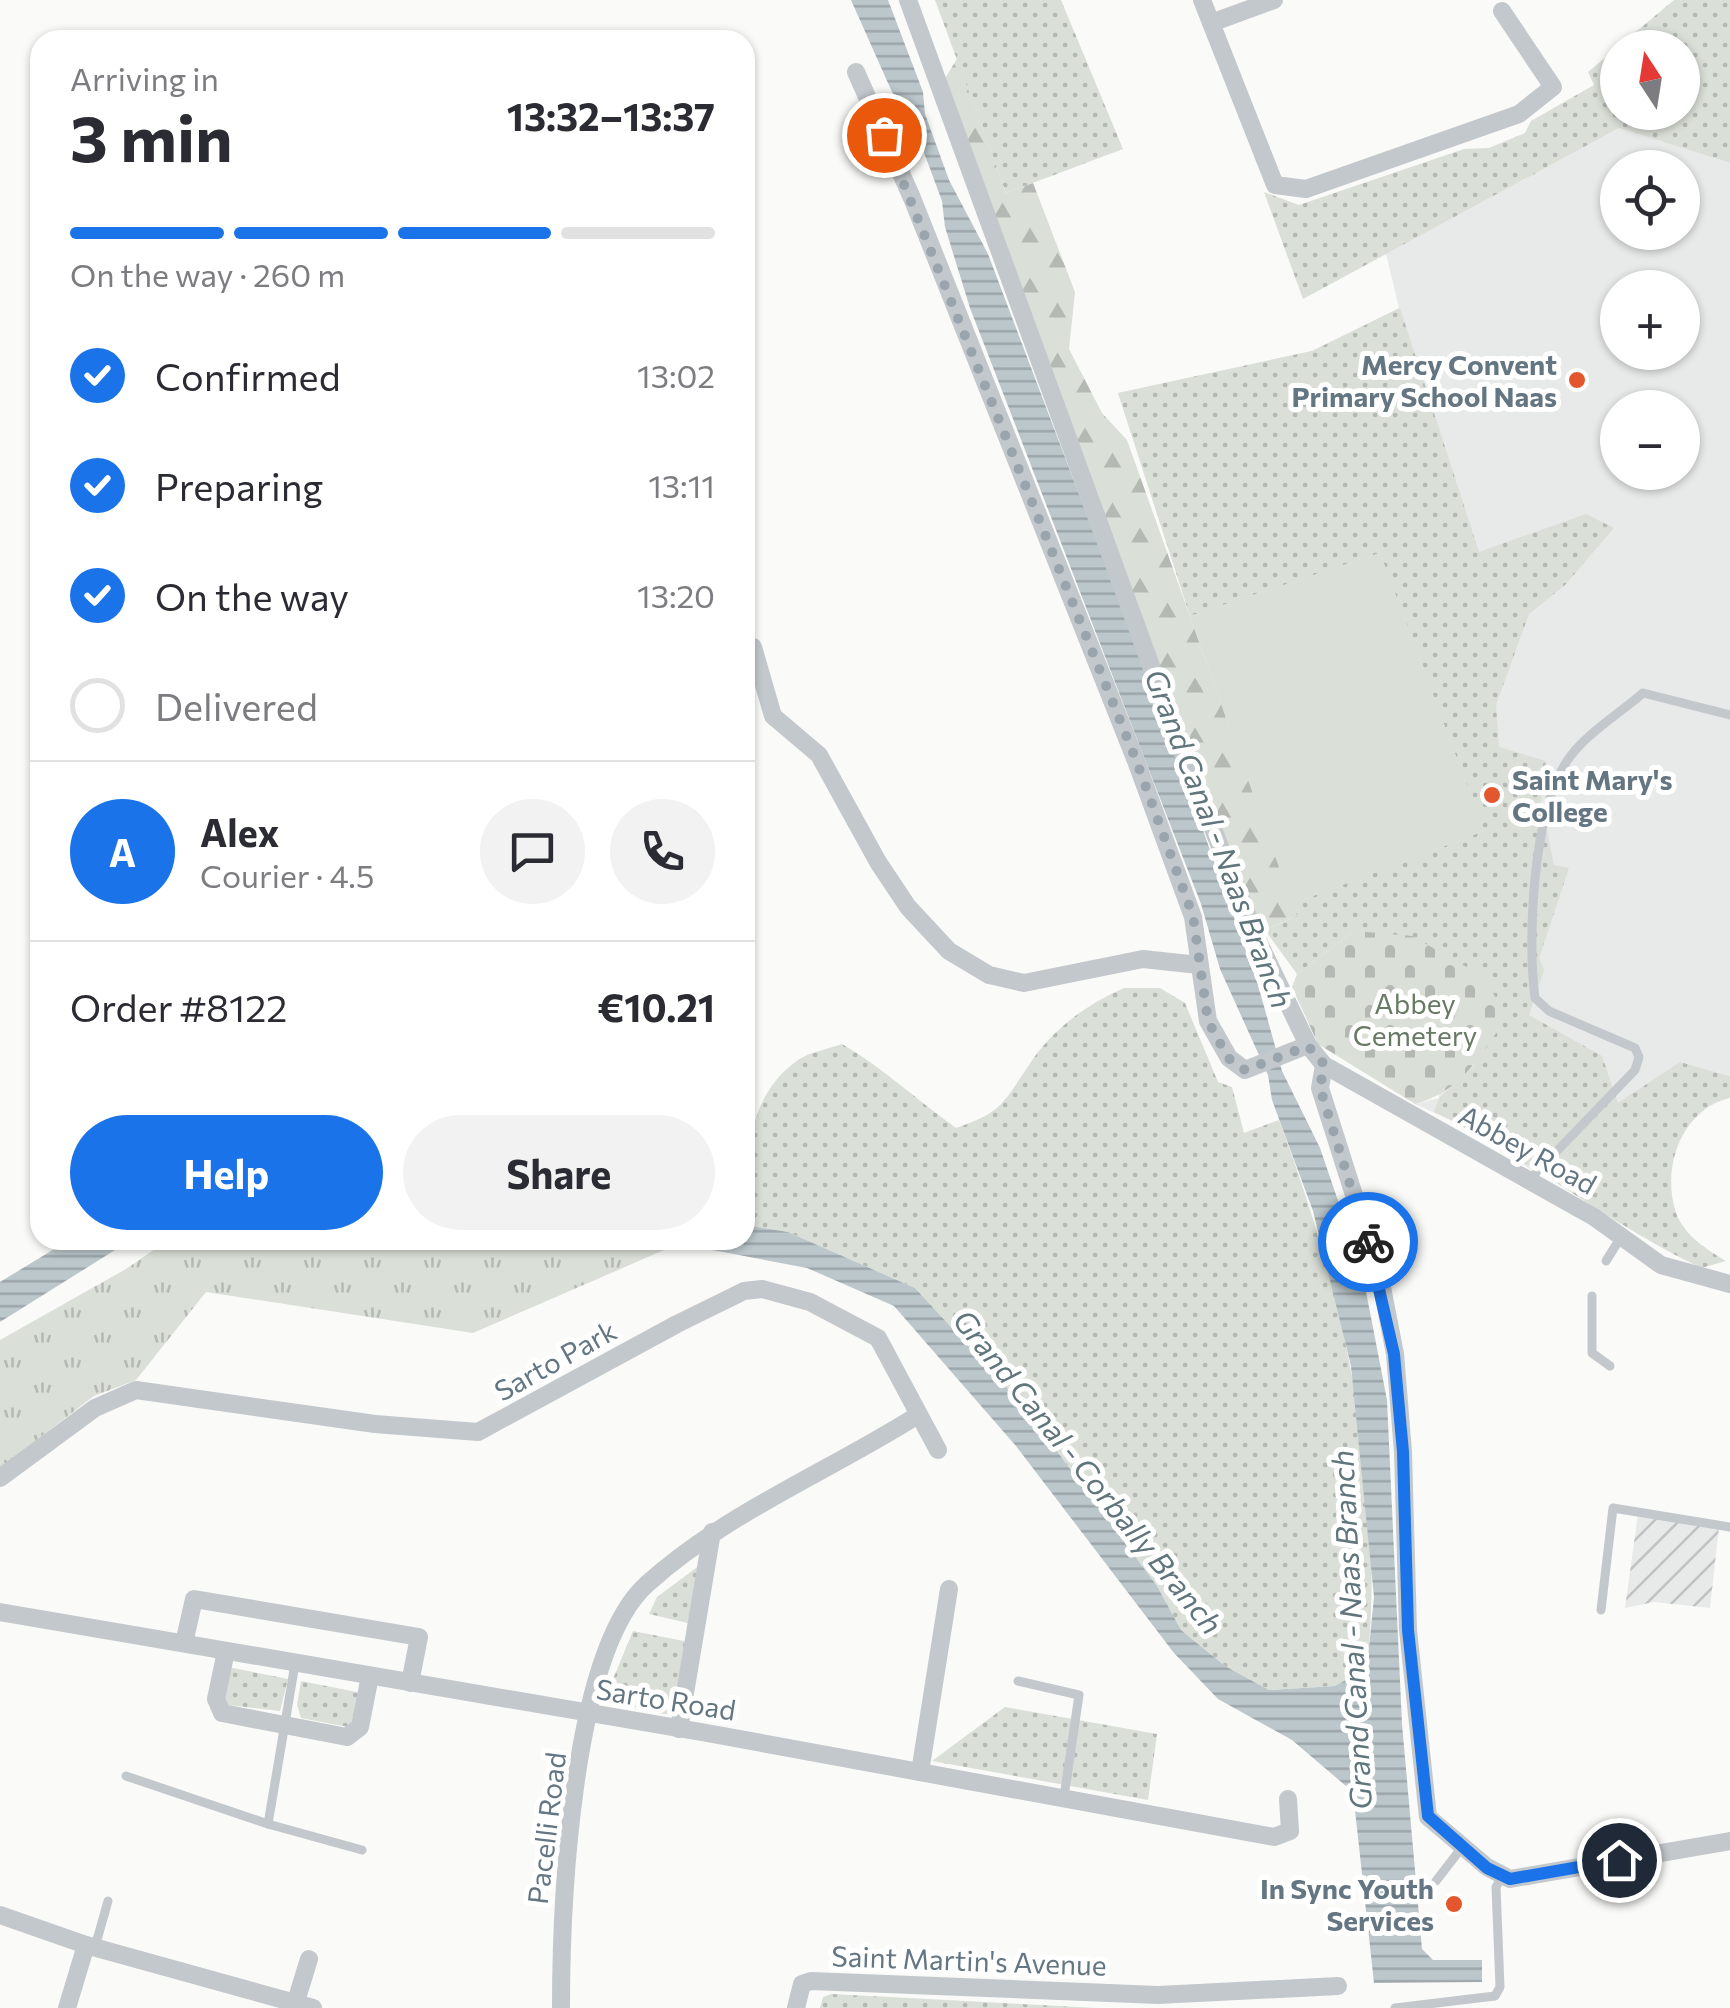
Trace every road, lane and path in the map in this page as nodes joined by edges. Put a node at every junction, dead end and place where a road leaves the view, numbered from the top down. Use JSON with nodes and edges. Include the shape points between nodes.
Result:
{"nodes":[{"id":1,"x":908,"y":0,"type":"edge"},
{"id":2,"x":1202,"y":0,"type":"edge"},
{"id":3,"x":1274,"y":0,"type":"edge"},
{"id":4,"x":1502,"y":11,"type":"dead end"},
{"id":5,"x":1211,"y":23,"type":"junction"},
{"id":6,"x":856,"y":72,"type":"dead end"},
{"id":7,"x":755,"y":654,"type":"edge"},
{"id":8,"x":1730,"y":715,"type":"edge"},
{"id":9,"x":1198,"y":965,"type":"junction"},
{"id":10,"x":1301,"y":1049,"type":"junction"},
{"id":11,"x":1324,"y":1064,"type":"junction"},
{"id":12,"x":1528,"y":1182,"type":"junction"},
{"id":13,"x":1621,"y":1237,"type":"junction"},
{"id":14,"x":1606,"y":1261,"type":"dead end"},
{"id":15,"x":1730,"y":1284,"type":"edge"},
{"id":16,"x":1592,"y":1296,"type":"dead end"},
{"id":17,"x":1610,"y":1366,"type":"dead end"},
{"id":18,"x":918,"y":1415,"type":"junction"},
{"id":19,"x":938,"y":1450,"type":"dead end"},
{"id":20,"x":0,"y":1478,"type":"edge"},
{"id":21,"x":1730,"y":1526,"type":"edge"},
{"id":22,"x":712,"y":1532,"type":"junction"},
{"id":23,"x":949,"y":1589,"type":"dead end"},
{"id":24,"x":1601,"y":1610,"type":"dead end"},
{"id":25,"x":0,"y":1612,"type":"edge"},
{"id":26,"x":184,"y":1643,"type":"junction"},
{"id":27,"x":226,"y":1651,"type":"junction"},
{"id":28,"x":295,"y":1664,"type":"junction"},
{"id":29,"x":370,"y":1676,"type":"junction"},
{"id":30,"x":1018,"y":1681,"type":"dead end"},
{"id":31,"x":410,"y":1683,"type":"junction"},
{"id":32,"x":589,"y":1714,"type":"junction"},
{"id":33,"x":284,"y":1725,"type":"junction"},
{"id":34,"x":679,"y":1729,"type":"junction"},
{"id":35,"x":920,"y":1772,"type":"junction"},
{"id":36,"x":126,"y":1776,"type":"dead end"},
{"id":37,"x":1064,"y":1797,"type":"junction"},
{"id":38,"x":1288,"y":1799,"type":"dead end"},
{"id":39,"x":268,"y":1824,"type":"junction"},
{"id":40,"x":1730,"y":1841,"type":"edge"},
{"id":41,"x":1463,"y":1846,"type":"junction"},
{"id":42,"x":362,"y":1850,"type":"dead end"},
{"id":43,"x":1502,"y":1876,"type":"junction"},
{"id":44,"x":1436,"y":1881,"type":"dead end"},
{"id":45,"x":108,"y":1901,"type":"dead end"},
{"id":46,"x":0,"y":1915,"type":"edge"},
{"id":47,"x":90,"y":1946,"type":"junction"},
{"id":48,"x":309,"y":1959,"type":"dead end"},
{"id":49,"x":1338,"y":1986,"type":"dead end"},
{"id":50,"x":1158,"y":2002,"type":"edge"},
{"id":51,"x":301,"y":2006,"type":"edge"},
{"id":52,"x":67,"y":2008,"type":"edge"},
{"id":53,"x":562,"y":2008,"type":"edge"},
{"id":54,"x":796,"y":2008,"type":"edge"},
{"id":55,"x":1394,"y":2008,"type":"edge"}],
"edges":[{"from":1,"to":10,"type":"street","name":"Abbey Road","via":[[1172,724],[1286,988]]},
{"from":2,"to":5,"type":"street"},
{"from":3,"to":5,"type":"street"},
{"from":4,"to":5,"type":"street","via":[[1552,88],[1520,114],[1306,189],[1275,185]]},
{"from":6,"to":9,"type":"street","via":[[1136,760],[1193,916]]},
{"from":7,"to":9,"type":"street","via":[[773,716],[819,756],[908,908],[949,950],[989,976],[1024,984],[1143,959]]},
{"from":8,"to":12,"type":"lane","via":[[1643,694],[1568,758],[1553,787],[1528,946],[1535,998],[1549,1011],[1635,1048],[1638,1056],[1635,1070]]},
{"from":9,"to":10,"type":"street","via":[[1208,1021],[1228,1058],[1245,1070]]},
{"from":10,"to":11,"type":"street","name":"Abbey Road"},
{"from":11,"to":12,"type":"street","name":"Abbey Road"},
{"from":11,"to":41,"type":"street","via":[[1320,1088],[1380,1277],[1394,1354],[1423,1800],[1428,1816]]},
{"from":12,"to":13,"type":"street","name":"Abbey Road"},
{"from":13,"to":14,"type":"lane"},
{"from":13,"to":15,"type":"street","name":"Abbey Road","via":[[1661,1264]]},
{"from":16,"to":17,"type":"lane","via":[[1592,1353]]},
{"from":18,"to":19,"type":"street","name":"Sarto Park"},
{"from":18,"to":20,"type":"street","name":"Sarto Park","via":[[878,1338],[810,1302],[762,1289],[744,1291],[677,1324],[478,1432],[136,1390],[95,1408]]},
{"from":18,"to":22,"type":"street"},
{"from":21,"to":24,"type":"lane","via":[[1613,1508]]},
{"from":22,"to":32,"type":"street","via":[[624,1611],[601,1659]]},
{"from":22,"to":34,"type":"street"},
{"from":23,"to":35,"type":"street"},
{"from":25,"to":26,"type":"street","name":"Sarto Road"},
{"from":26,"to":27,"type":"street","name":"Sarto Road"},
{"from":26,"to":31,"type":"street","via":[[194,1599],[419,1637]]},
{"from":27,"to":28,"type":"street","name":"Sarto Road"},
{"from":27,"to":33,"type":"street","via":[[216,1699],[222,1713]]},
{"from":28,"to":29,"type":"street","name":"Sarto Road"},
{"from":28,"to":33,"type":"lane"},
{"from":29,"to":31,"type":"street","name":"Sarto Road"},
{"from":29,"to":33,"type":"street","via":[[360,1727],[347,1737]]},
{"from":30,"to":37,"type":"lane","via":[[1079,1695]]},
{"from":31,"to":32,"type":"street","name":"Sarto Road"},
{"from":32,"to":34,"type":"street","name":"Sarto Road"},
{"from":32,"to":53,"type":"street","name":"Pacelli Road","via":[[563,1875]]},
{"from":33,"to":39,"type":"lane"},
{"from":34,"to":35,"type":"street","name":"Sarto Road"},
{"from":35,"to":37,"type":"street","name":"Sarto Road"},
{"from":36,"to":39,"type":"lane"},
{"from":37,"to":38,"type":"street","name":"Sarto Road","via":[[1274,1837],[1290,1831]]},
{"from":39,"to":42,"type":"lane"},
{"from":40,"to":43,"type":"street"},
{"from":41,"to":43,"type":"street"},
{"from":41,"to":44,"type":"lane"},
{"from":43,"to":55,"type":"lane","via":[[1496,1887],[1495,1996]]},
{"from":45,"to":47,"type":"lane"},
{"from":46,"to":47,"type":"street"},
{"from":47,"to":51,"type":"street"},
{"from":47,"to":52,"type":"street"},
{"from":48,"to":51,"type":"street"},
{"from":49,"to":50,"type":"street","name":"Saint Martin's Avenue"},
{"from":50,"to":54,"type":"street","name":"Saint Martin's Avenue","via":[[811,1982],[802,1984]]}]}
